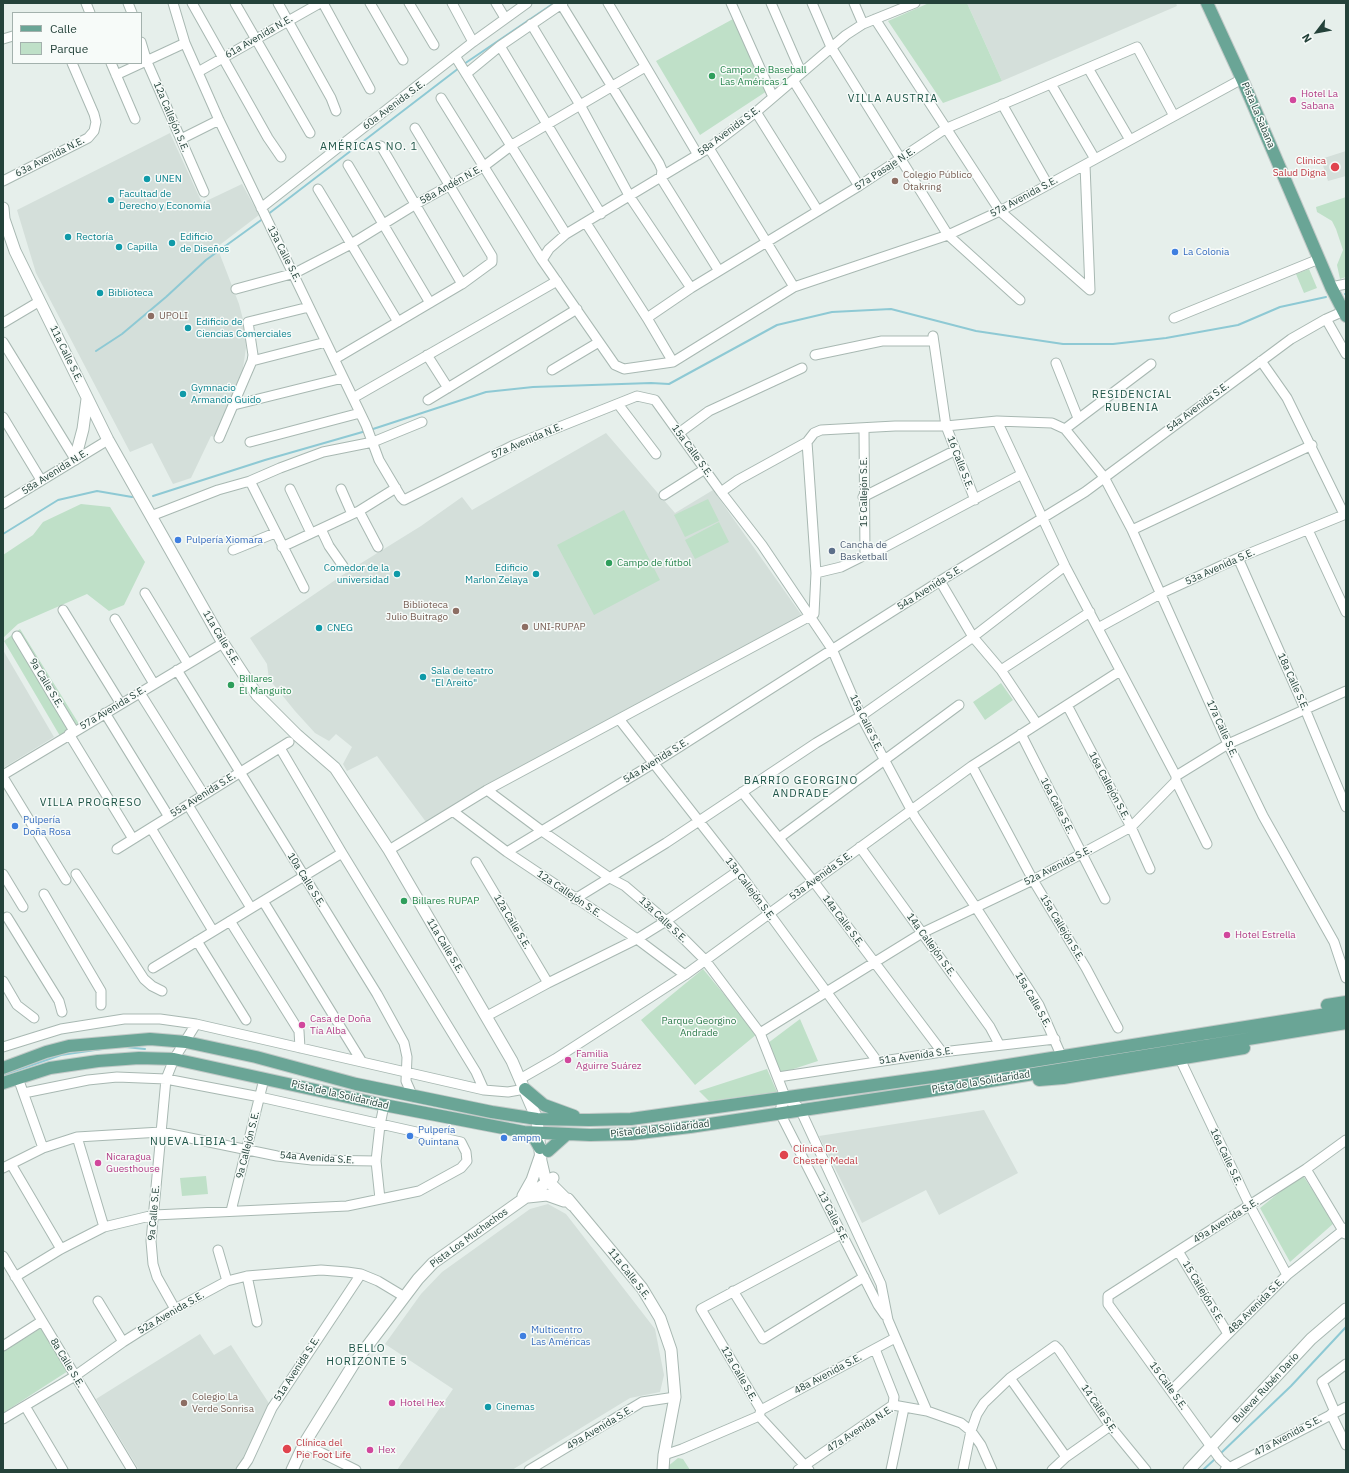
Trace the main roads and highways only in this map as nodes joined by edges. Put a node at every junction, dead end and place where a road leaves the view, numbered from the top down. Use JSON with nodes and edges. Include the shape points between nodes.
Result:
{"nodes":[{"id":1,"x":1207,"y":3,"type":"edge"},
{"id":2,"x":1345,"y":314,"type":"edge"},
{"id":3,"x":1346,"y":1002,"type":"edge"},
{"id":4,"x":1346,"y":1011,"type":"edge"},
{"id":5,"x":1319,"y":1021,"type":"junction"},
{"id":6,"x":1346,"y":1022,"type":"edge"},
{"id":7,"x":1346,"y":1031,"type":"edge"},
{"id":8,"x":1085,"y":1052,"type":"junction"},
{"id":9,"x":3,"y":1068,"type":"edge"},
{"id":10,"x":1016,"y":1077,"type":"junction"},
{"id":11,"x":3,"y":1083,"type":"edge"},
{"id":12,"x":523,"y":1084,"type":"road end"},
{"id":13,"x":588,"y":1120,"type":"junction"},
{"id":14,"x":524,"y":1132,"type":"junction"},
{"id":15,"x":567,"y":1134,"type":"junction"}],
"edges":[{"from":1,"to":2,"type":"main road","name":"Pista La Sabana"},
{"from":3,"to":8,"type":"main road","name":"Pista de la Solidaridad","via":[[1125,1039]]},
{"from":4,"to":5,"type":"main road"},
{"from":5,"to":6,"type":"main road"},
{"from":5,"to":8,"type":"main road","name":"Pista de la Solidaridad"},
{"from":5,"to":10,"type":"main road","name":"Pista de la Solidaridad"},
{"from":7,"to":10,"type":"main road","via":[[1051,1079]]},
{"from":8,"to":13,"type":"main road","name":"Pista de la Solidaridad","via":[[786,1099],[631,1119]]},
{"from":9,"to":13,"type":"main road","name":"Pista de la Solidaridad","via":[[46,1052],[81,1044],[150,1039],[186,1042],[413,1097],[537,1118]]},
{"from":10,"to":15,"type":"main road","name":"Pista de la Solidaridad","via":[[690,1127],[631,1134]]},
{"from":11,"to":14,"type":"main road","name":"Pista de la Solidaridad","via":[[50,1068],[98,1061],[174,1059],[384,1105]]},
{"from":12,"to":13,"type":"main road","via":[[544,1105]]},
{"from":14,"to":15,"type":"main road","name":"Pista de la Solidaridad"},
{"from":14,"to":15,"type":"main road","via":[[535,1140],[543,1151]]}]}
